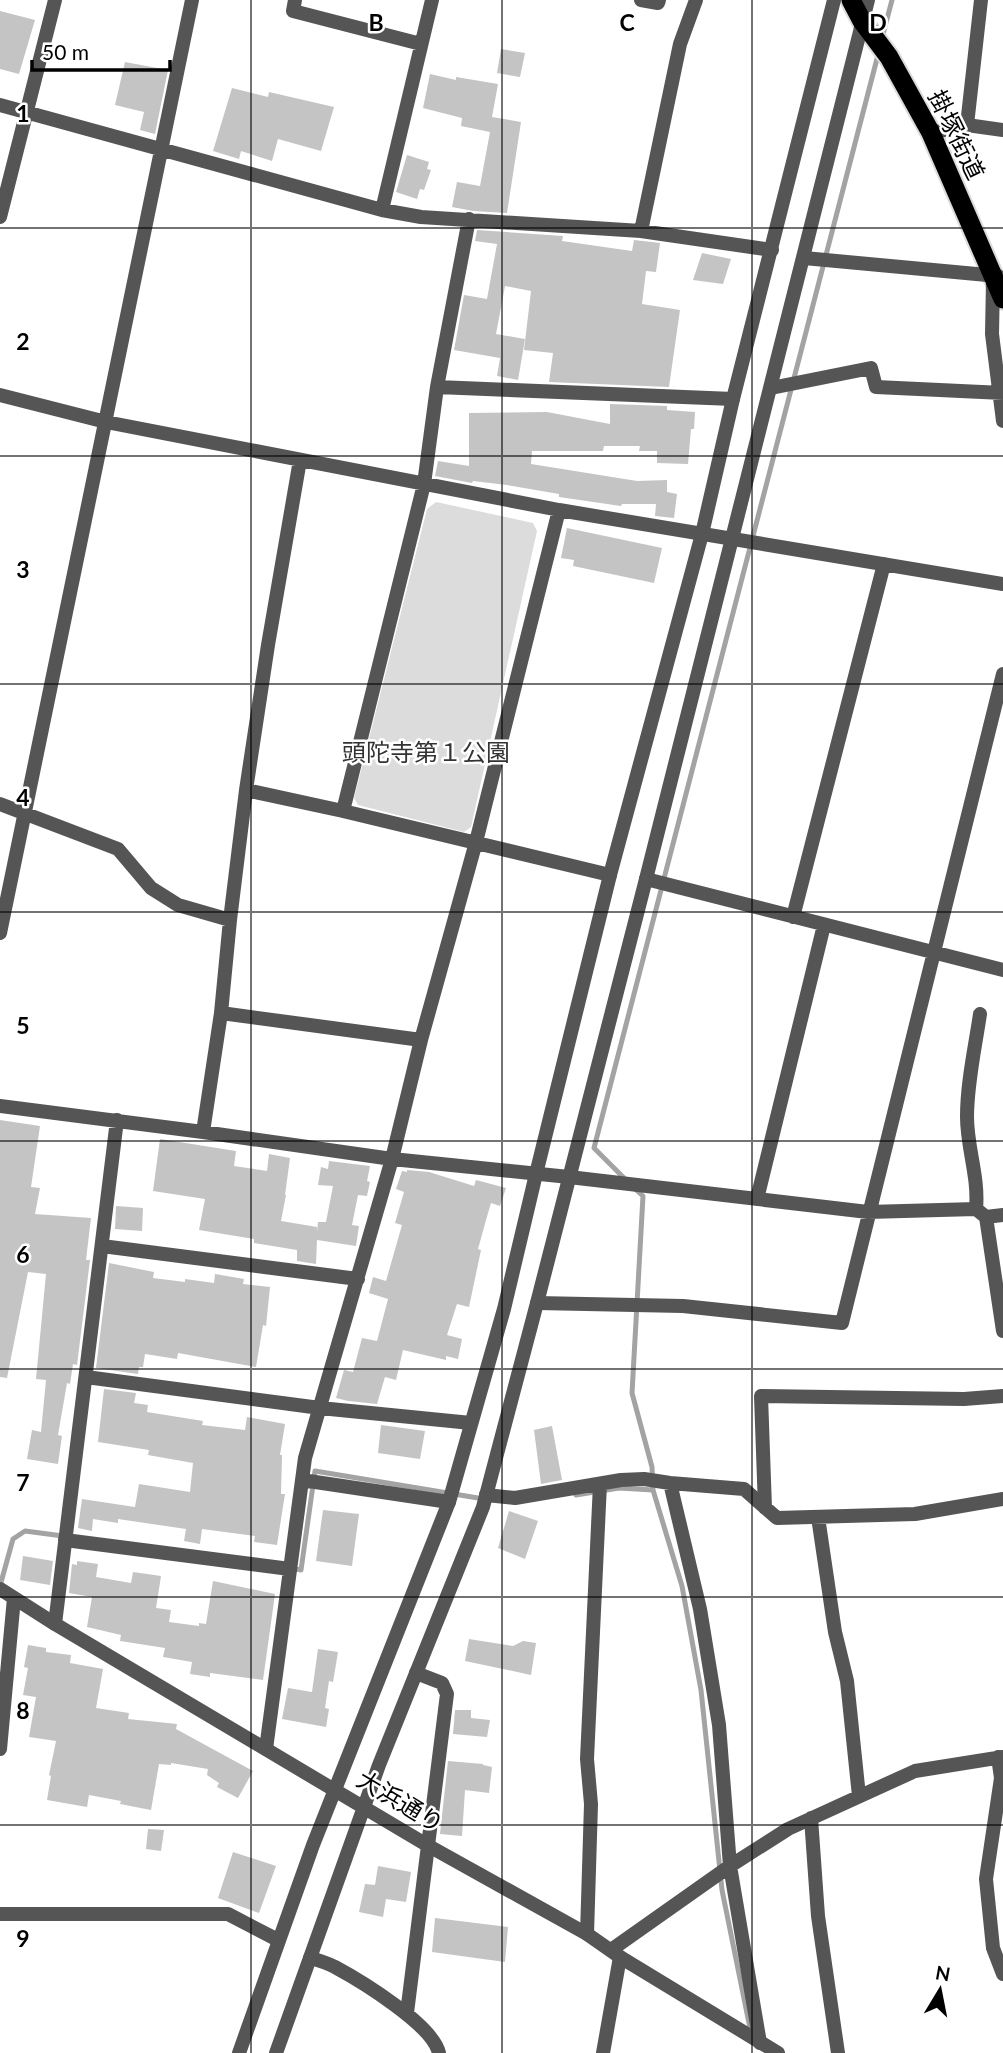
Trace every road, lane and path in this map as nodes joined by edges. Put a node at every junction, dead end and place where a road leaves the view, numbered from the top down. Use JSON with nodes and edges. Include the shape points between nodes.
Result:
{"nodes":[{"id":1,"x":55,"y":0,"type":"edge"},
{"id":2,"x":192,"y":0,"type":"edge"},
{"id":3,"x":295,"y":0,"type":"edge"},
{"id":4,"x":432,"y":0,"type":"edge"},
{"id":5,"x":641,"y":0,"type":"edge"},
{"id":6,"x":659,"y":0,"type":"edge"},
{"id":7,"x":696,"y":0,"type":"edge"},
{"id":8,"x":834,"y":0,"type":"edge"},
{"id":9,"x":851,"y":0,"type":"edge"},
{"id":10,"x":868,"y":0,"type":"edge"},
{"id":11,"x":981,"y":0,"type":"edge"},
{"id":12,"x":862,"y":21,"type":"junction"},
{"id":13,"x":421,"y":44,"type":"junction"},
{"id":14,"x":0,"y":105,"type":"edge"},
{"id":15,"x":27,"y":112,"type":"junction"},
{"id":16,"x":967,"y":125,"type":"junction"},
{"id":17,"x":1003,"y":130,"type":"edge"},
{"id":18,"x":931,"y":133,"type":"junction"},
{"id":19,"x":161,"y":150,"type":"junction"},
{"id":20,"x":382,"y":210,"type":"junction"},
{"id":21,"x":0,"y":217,"type":"edge"},
{"id":22,"x":469,"y":219,"type":"junction"},
{"id":23,"x":641,"y":231,"type":"junction"},
{"id":24,"x":772,"y":250,"type":"junction"},
{"id":25,"x":804,"y":258,"type":"junction"},
{"id":26,"x":998,"y":276,"type":"edge"},
{"id":27,"x":1003,"y":299,"type":"edge"},
{"id":28,"x":437,"y":387,"type":"junction"},
{"id":29,"x":771,"y":388,"type":"junction"},
{"id":30,"x":1001,"y":393,"type":"edge"},
{"id":31,"x":0,"y":395,"type":"edge"},
{"id":32,"x":733,"y":399,"type":"junction"},
{"id":33,"x":1003,"y":421,"type":"edge"},
{"id":34,"x":106,"y":422,"type":"junction"},
{"id":35,"x":300,"y":460,"type":"junction"},
{"id":36,"x":424,"y":484,"type":"junction"},
{"id":37,"x":559,"y":510,"type":"junction"},
{"id":38,"x":702,"y":534,"type":"junction"},
{"id":39,"x":732,"y":538,"type":"junction"},
{"id":40,"x":884,"y":564,"type":"junction"},
{"id":41,"x":1003,"y":584,"type":"edge"},
{"id":42,"x":1003,"y":674,"type":"edge"},
{"id":43,"x":246,"y":790,"type":"junction"},
{"id":44,"x":0,"y":804,"type":"edge"},
{"id":45,"x":343,"y":811,"type":"junction"},
{"id":46,"x":24,"y":813,"type":"junction"},
{"id":47,"x":477,"y":842,"type":"junction"},
{"id":48,"x":610,"y":876,"type":"junction"},
{"id":49,"x":646,"y":879,"type":"junction"},
{"id":50,"x":793,"y":917,"type":"junction"},
{"id":51,"x":230,"y":920,"type":"junction"},
{"id":52,"x":824,"y":925,"type":"junction"},
{"id":53,"x":0,"y":933,"type":"edge"},
{"id":54,"x":934,"y":953,"type":"junction"},
{"id":55,"x":1003,"y":970,"type":"edge"},
{"id":56,"x":221,"y":1013,"type":"junction"},
{"id":57,"x":980,"y":1014,"type":"dead end"},
{"id":58,"x":421,"y":1040,"type":"junction"},
{"id":59,"x":0,"y":1106,"type":"edge"},
{"id":60,"x":117,"y":1120,"type":"junction"},
{"id":61,"x":203,"y":1132,"type":"junction"},
{"id":62,"x":392,"y":1159,"type":"junction"},
{"id":63,"x":536,"y":1174,"type":"junction"},
{"id":64,"x":569,"y":1177,"type":"junction"},
{"id":65,"x":757,"y":1199,"type":"junction"},
{"id":66,"x":868,"y":1212,"type":"junction"},
{"id":67,"x":981,"y":1213,"type":"junction"},
{"id":68,"x":1003,"y":1215,"type":"edge"},
{"id":69,"x":102,"y":1246,"type":"junction"},
{"id":70,"x":358,"y":1279,"type":"junction"},
{"id":71,"x":537,"y":1303,"type":"junction"},
{"id":72,"x":1003,"y":1331,"type":"edge"},
{"id":73,"x":86,"y":1377,"type":"junction"},
{"id":74,"x":1003,"y":1396,"type":"edge"},
{"id":75,"x":320,"y":1408,"type":"junction"},
{"id":76,"x":471,"y":1423,"type":"junction"},
{"id":77,"x":302,"y":1480,"type":"junction"},
{"id":78,"x":670,"y":1483,"type":"junction"},
{"id":79,"x":600,"y":1484,"type":"junction"},
{"id":80,"x":486,"y":1494,"type":"junction"},
{"id":81,"x":1003,"y":1499,"type":"edge"},
{"id":82,"x":449,"y":1502,"type":"junction"},
{"id":83,"x":765,"y":1508,"type":"junction"},
{"id":84,"x":818,"y":1517,"type":"junction"},
{"id":85,"x":65,"y":1540,"type":"junction"},
{"id":86,"x":290,"y":1569,"type":"junction"},
{"id":87,"x":0,"y":1589,"type":"edge"},
{"id":88,"x":14,"y":1598,"type":"junction"},
{"id":89,"x":55,"y":1624,"type":"junction"},
{"id":90,"x":416,"y":1673,"type":"junction"},
{"id":91,"x":1,"y":1717,"type":"edge"},
{"id":92,"x":0,"y":1749,"type":"edge"},
{"id":93,"x":266,"y":1749,"type":"junction"},
{"id":94,"x":1000,"y":1757,"type":"edge"},
{"id":95,"x":335,"y":1790,"type":"junction"},
{"id":96,"x":859,"y":1796,"type":"junction"},
{"id":97,"x":364,"y":1807,"type":"junction"},
{"id":98,"x":811,"y":1818,"type":"junction"},
{"id":99,"x":427,"y":1844,"type":"junction"},
{"id":100,"x":730,"y":1866,"type":"junction"},
{"id":101,"x":0,"y":1914,"type":"edge"},
{"id":102,"x":587,"y":1934,"type":"junction"},
{"id":103,"x":278,"y":1940,"type":"junction"},
{"id":104,"x":615,"y":1954,"type":"junction"},
{"id":105,"x":310,"y":1958,"type":"junction"},
{"id":106,"x":1003,"y":1975,"type":"edge"},
{"id":107,"x":407,"y":2013,"type":"junction"},
{"id":108,"x":760,"y":2043,"type":"junction"},
{"id":109,"x":239,"y":2053,"type":"edge"},
{"id":110,"x":276,"y":2053,"type":"edge"},
{"id":111,"x":439,"y":2053,"type":"edge"},
{"id":112,"x":603,"y":2053,"type":"edge"},
{"id":113,"x":778,"y":2053,"type":"edge"},
{"id":114,"x":838,"y":2053,"type":"edge"}],
"edges":[{"from":1,"to":15,"type":"street"},
{"from":2,"to":19,"type":"street"},
{"from":3,"to":13,"type":"street","via":[[293,11]]},
{"from":4,"to":13,"type":"street"},
{"from":5,"to":6,"type":"street"},
{"from":7,"to":23,"type":"street","via":[[680,44]]},
{"from":8,"to":24,"type":"street"},
{"from":9,"to":12,"type":"highway","name":"掛塚街道"},
{"from":10,"to":12,"type":"street"},
{"from":11,"to":16,"type":"street"},
{"from":12,"to":18,"type":"highway","name":"掛塚街道","via":[[889,57]]},
{"from":12,"to":25,"type":"street"},
{"from":13,"to":20,"type":"street"},
{"from":14,"to":15,"type":"street"},
{"from":15,"to":19,"type":"street"},
{"from":15,"to":21,"type":"street"},
{"from":16,"to":17,"type":"street"},
{"from":16,"to":18,"type":"street"},
{"from":18,"to":26,"type":"highway","name":"掛塚街道"},
{"from":19,"to":20,"type":"street"},
{"from":19,"to":34,"type":"street"},
{"from":20,"to":22,"type":"street"},
{"from":22,"to":23,"type":"street"},
{"from":22,"to":28,"type":"street"},
{"from":23,"to":24,"type":"street"},
{"from":24,"to":32,"type":"street"},
{"from":25,"to":26,"type":"street"},
{"from":25,"to":29,"type":"street"},
{"from":26,"to":27,"type":"highway","name":"掛塚街道"},
{"from":26,"to":30,"type":"street","via":[[992,334]]},
{"from":28,"to":32,"type":"street"},
{"from":28,"to":36,"type":"street"},
{"from":29,"to":30,"type":"street","via":[[871,368],[876,387]]},
{"from":29,"to":39,"type":"street"},
{"from":30,"to":33,"type":"street"},
{"from":31,"to":34,"type":"street"},
{"from":32,"to":38,"type":"street"},
{"from":34,"to":35,"type":"street"},
{"from":34,"to":46,"type":"street"},
{"from":35,"to":36,"type":"street"},
{"from":35,"to":43,"type":"street"},
{"from":36,"to":37,"type":"street"},
{"from":36,"to":45,"type":"street"},
{"from":37,"to":38,"type":"street"},
{"from":37,"to":47,"type":"street"},
{"from":38,"to":39,"type":"street"},
{"from":38,"to":48,"type":"street"},
{"from":39,"to":40,"type":"street"},
{"from":39,"to":49,"type":"street"},
{"from":40,"to":41,"type":"street"},
{"from":40,"to":50,"type":"street"},
{"from":42,"to":54,"type":"street"},
{"from":43,"to":45,"type":"street"},
{"from":43,"to":51,"type":"street"},
{"from":44,"to":46,"type":"street"},
{"from":45,"to":47,"type":"street"},
{"from":46,"to":51,"type":"street","via":[[118,849],[151,888],[178,905]]},
{"from":46,"to":53,"type":"street"},
{"from":47,"to":48,"type":"street"},
{"from":47,"to":58,"type":"street"},
{"from":48,"to":63,"type":"street"},
{"from":49,"to":50,"type":"street"},
{"from":49,"to":64,"type":"street"},
{"from":50,"to":52,"type":"street"},
{"from":51,"to":56,"type":"street"},
{"from":52,"to":54,"type":"street"},
{"from":52,"to":65,"type":"street"},
{"from":54,"to":55,"type":"street"},
{"from":54,"to":66,"type":"street"},
{"from":56,"to":58,"type":"street"},
{"from":56,"to":61,"type":"street"},
{"from":57,"to":67,"type":"street","via":[[967,1119]]},
{"from":58,"to":62,"type":"street"},
{"from":59,"to":60,"type":"street"},
{"from":60,"to":61,"type":"street"},
{"from":60,"to":69,"type":"street"},
{"from":61,"to":62,"type":"street"},
{"from":62,"to":63,"type":"street"},
{"from":62,"to":70,"type":"street"},
{"from":63,"to":64,"type":"street"},
{"from":63,"to":76,"type":"street"},
{"from":64,"to":65,"type":"street"},
{"from":64,"to":71,"type":"street"},
{"from":65,"to":66,"type":"street"},
{"from":66,"to":67,"type":"street"},
{"from":66,"to":71,"type":"street","via":[[842,1323],[683,1306]]},
{"from":67,"to":68,"type":"street"},
{"from":67,"to":72,"type":"street"},
{"from":69,"to":70,"type":"street"},
{"from":69,"to":73,"type":"street"},
{"from":70,"to":75,"type":"street"},
{"from":71,"to":80,"type":"street"},
{"from":73,"to":75,"type":"street"},
{"from":73,"to":85,"type":"street"},
{"from":74,"to":83,"type":"street","via":[[761,1396]]},
{"from":75,"to":76,"type":"street"},
{"from":75,"to":77,"type":"street"},
{"from":76,"to":82,"type":"street"},
{"from":77,"to":82,"type":"street"},
{"from":77,"to":86,"type":"street"},
{"from":78,"to":79,"type":"street","via":[[644,1479]]},
{"from":78,"to":83,"type":"street","via":[[744,1489]]},
{"from":78,"to":100,"type":"street","via":[[700,1609],[717,1712]]},
{"from":79,"to":80,"type":"street","via":[[515,1498]]},
{"from":79,"to":102,"type":"street","via":[[587,1759],[591,1804]]},
{"from":80,"to":90,"type":"street"},
{"from":81,"to":84,"type":"street","via":[[915,1514]]},
{"from":82,"to":95,"type":"street"},
{"from":83,"to":84,"type":"street","via":[[777,1518]]},
{"from":84,"to":96,"type":"street","via":[[847,1681]]},
{"from":85,"to":86,"type":"street"},
{"from":85,"to":89,"type":"street"},
{"from":86,"to":93,"type":"street"},
{"from":87,"to":88,"type":"street","name":"大浜通り"},
{"from":88,"to":89,"type":"street","name":"大浜通り"},
{"from":88,"to":91,"type":"street"},
{"from":89,"to":93,"type":"street","name":"大浜通り"},
{"from":90,"to":97,"type":"street"},
{"from":90,"to":99,"type":"street","via":[[442,1683],[447,1693]]},
{"from":91,"to":92,"type":"street"},
{"from":93,"to":95,"type":"street","name":"大浜通り"},
{"from":94,"to":96,"type":"street","via":[[915,1771]]},
{"from":94,"to":106,"type":"street","via":[[1002,1779],[986,1879],[993,1948]]},
{"from":95,"to":97,"type":"street","name":"大浜通り"},
{"from":95,"to":103,"type":"street"},
{"from":96,"to":98,"type":"street"},
{"from":97,"to":99,"type":"street","name":"大浜通り"},
{"from":97,"to":105,"type":"street"},
{"from":98,"to":100,"type":"street"},
{"from":98,"to":114,"type":"street","via":[[818,1916]]},
{"from":99,"to":102,"type":"street","name":"大浜通り"},
{"from":99,"to":107,"type":"street"},
{"from":100,"to":104,"type":"street"},
{"from":100,"to":108,"type":"street"},
{"from":101,"to":103,"type":"street","via":[[228,1914]]},
{"from":102,"to":104,"type":"street","name":"大浜通り"},
{"from":103,"to":109,"type":"street"},
{"from":104,"to":108,"type":"street","name":"大浜通り"},
{"from":104,"to":112,"type":"street"},
{"from":105,"to":107,"type":"street","via":[[334,1966]]},
{"from":105,"to":110,"type":"street"},
{"from":107,"to":111,"type":"street","via":[[432,2037]]},
{"from":108,"to":113,"type":"street","name":"大浜通り"}]}
